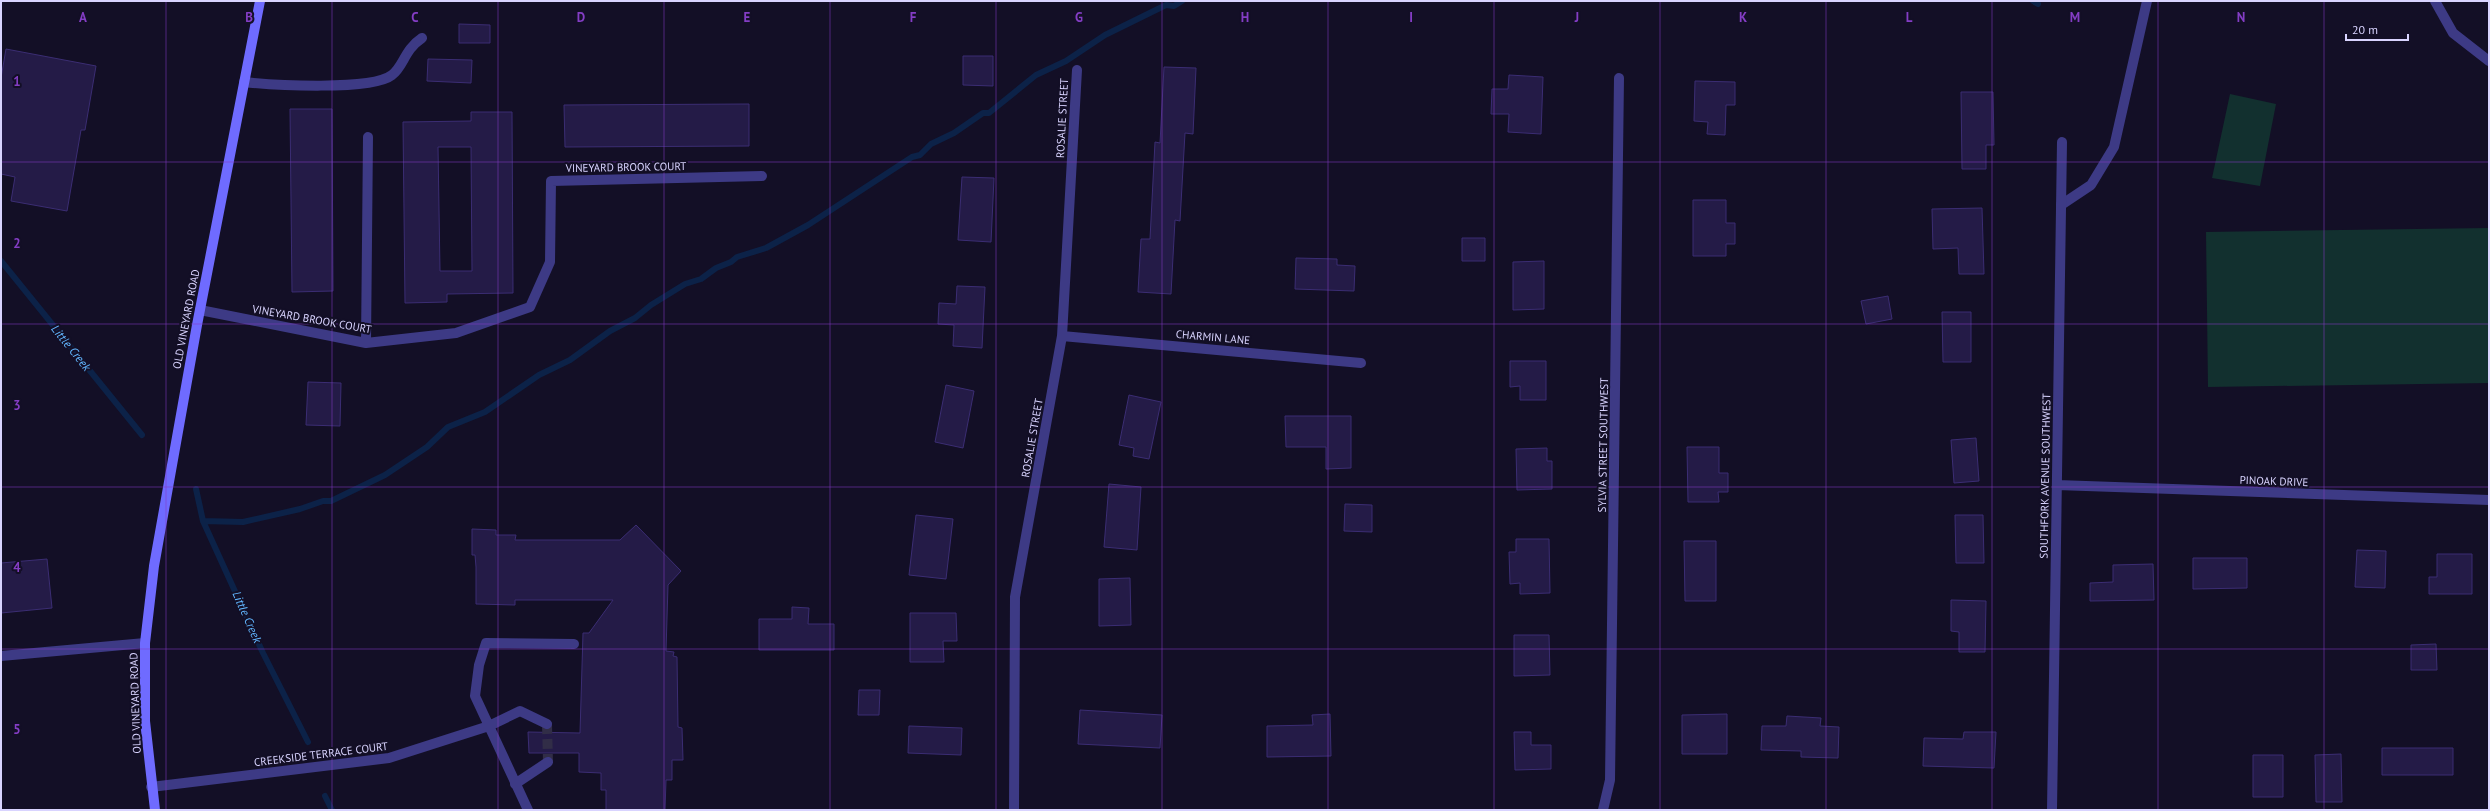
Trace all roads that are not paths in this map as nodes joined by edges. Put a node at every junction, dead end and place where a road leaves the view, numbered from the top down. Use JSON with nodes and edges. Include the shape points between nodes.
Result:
{"nodes":[{"id":1,"x":260,"y":1,"type":"edge"},
{"id":2,"x":2147,"y":1,"type":"edge"},
{"id":3,"x":2435,"y":1,"type":"edge"},
{"id":4,"x":422,"y":38,"type":"dead end"},
{"id":5,"x":2489,"y":61,"type":"edge"},
{"id":6,"x":1077,"y":70,"type":"dead end"},
{"id":7,"x":1619,"y":78,"type":"dead end"},
{"id":8,"x":244,"y":82,"type":"junction"},
{"id":9,"x":368,"y":137,"type":"dead end"},
{"id":10,"x":2062,"y":142,"type":"dead end"},
{"id":11,"x":762,"y":176,"type":"dead end"},
{"id":12,"x":2061,"y":205,"type":"junction"},
{"id":13,"x":200,"y":310,"type":"junction"},
{"id":14,"x":1062,"y":336,"type":"junction"},
{"id":15,"x":366,"y":343,"type":"junction"},
{"id":16,"x":1361,"y":363,"type":"dead end"},
{"id":17,"x":2057,"y":485,"type":"junction"},
{"id":18,"x":2489,"y":500,"type":"edge"},
{"id":19,"x":145,"y":643,"type":"junction"},
{"id":20,"x":574,"y":644,"type":"dead end"},
{"id":21,"x":1,"y":656,"type":"edge"},
{"id":22,"x":547,"y":724,"type":"dead end"},
{"id":23,"x":489,"y":726,"type":"junction"},
{"id":24,"x":548,"y":762,"type":"dead end"},
{"id":25,"x":515,"y":784,"type":"junction"},
{"id":26,"x":151,"y":787,"type":"junction"},
{"id":27,"x":154,"y":810,"type":"edge"},
{"id":28,"x":528,"y":810,"type":"edge"},
{"id":29,"x":1014,"y":810,"type":"edge"},
{"id":30,"x":1603,"y":810,"type":"edge"},
{"id":31,"x":2052,"y":810,"type":"edge"}],
"edges":[{"from":1,"to":8,"type":"street","name":"OLD VINEYARD ROAD"},
{"from":2,"to":12,"type":"street","via":[[2114,147],[2091,185]]},
{"from":3,"to":5,"type":"street","via":[[2453,33]]},
{"from":4,"to":8,"type":"street","via":[[411,45],[393,75],[381,81],[355,84],[270,85]]},
{"from":6,"to":14,"type":"street","name":"ROSALIE STREET"},
{"from":7,"to":30,"type":"street","name":"SYLVIA STREET SOUTHWEST","via":[[1610,780]]},
{"from":8,"to":13,"type":"street","name":"OLD VINEYARD ROAD"},
{"from":9,"to":15,"type":"street"},
{"from":10,"to":12,"type":"street","name":"SOUTHFORK AVENUE SOUTHWEST"},
{"from":11,"to":15,"type":"street","name":"VINEYARD BROOK COURT","via":[[551,181],[550,262],[530,307],[456,333]]},
{"from":12,"to":17,"type":"street","name":"SOUTHFORK AVENUE SOUTHWEST"},
{"from":13,"to":15,"type":"street","name":"VINEYARD BROOK COURT"},
{"from":13,"to":19,"type":"street","name":"OLD VINEYARD ROAD","via":[[164,503]]},
{"from":14,"to":16,"type":"street","name":"CHARMIN LANE"},
{"from":14,"to":29,"type":"street","name":"ROSALIE STREET","via":[[1015,597]]},
{"from":17,"to":18,"type":"street","name":"PINOAK DRIVE"},
{"from":17,"to":31,"type":"street","name":"SOUTHFORK AVENUE SOUTHWEST"},
{"from":19,"to":21,"type":"street","name":"OLD VINEYARD ROAD"},
{"from":19,"to":26,"type":"street","name":"OLD VINEYARD ROAD","via":[[145,721]]},
{"from":20,"to":23,"type":"street","via":[[486,643],[479,665],[475,696]]},
{"from":22,"to":23,"type":"street","name":"CREEKSIDE TERRACE COURT","via":[[520,711]]},
{"from":23,"to":25,"type":"street"},
{"from":23,"to":26,"type":"street","name":"CREEKSIDE TERRACE COURT","via":[[389,758]]},
{"from":24,"to":25,"type":"street"},
{"from":25,"to":28,"type":"street"},
{"from":26,"to":27,"type":"street","name":"OLD VINEYARD ROAD"}]}
